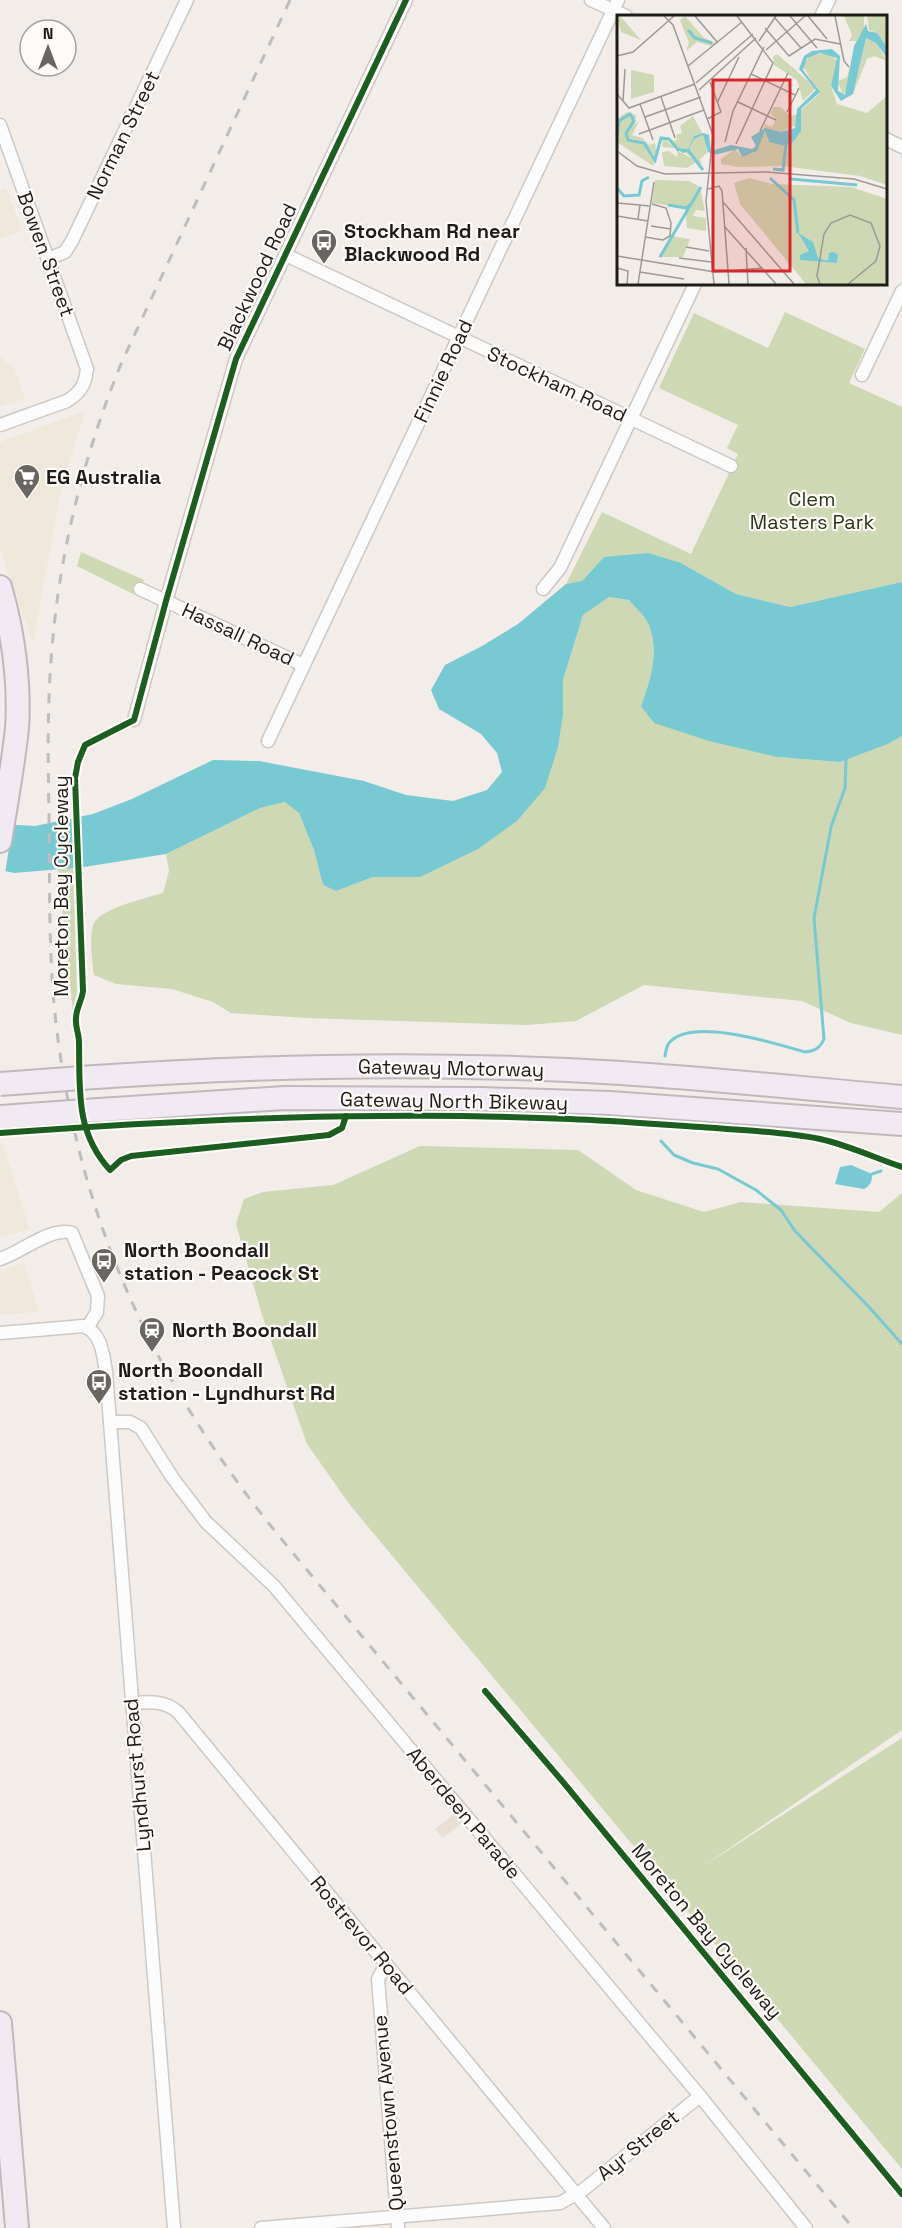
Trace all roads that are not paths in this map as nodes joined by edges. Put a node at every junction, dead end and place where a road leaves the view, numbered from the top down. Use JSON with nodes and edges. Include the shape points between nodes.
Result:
{"nodes":[{"id":1,"x":187,"y":0,"type":"edge"},
{"id":2,"x":406,"y":0,"type":"edge"},
{"id":3,"x":591,"y":0,"type":"edge"},
{"id":4,"x":829,"y":0,"type":"edge"},
{"id":5,"x":616,"y":5,"type":"edge"},
{"id":6,"x":822,"y":15,"type":"edge"},
{"id":7,"x":0,"y":125,"type":"edge"},
{"id":8,"x":887,"y":140,"type":"edge"},
{"id":9,"x":902,"y":147,"type":"edge"},
{"id":10,"x":286,"y":255,"type":"junction"},
{"id":11,"x":48,"y":259,"type":"junction"},
{"id":12,"x":695,"y":285,"type":"edge"},
{"id":13,"x":902,"y":291,"type":"edge"},
{"id":14,"x":459,"y":337,"type":"junction"},
{"id":15,"x":862,"y":375,"type":"dead end"},
{"id":16,"x":631,"y":419,"type":"junction"},
{"id":17,"x":0,"y":425,"type":"edge"},
{"id":18,"x":731,"y":466,"type":"dead end"},
{"id":19,"x":0,"y":587,"type":"edge"},
{"id":20,"x":140,"y":589,"type":"dead end"},
{"id":21,"x":543,"y":589,"type":"dead end"},
{"id":22,"x":166,"y":601,"type":"junction"},
{"id":23,"x":303,"y":665,"type":"junction"},
{"id":24,"x":134,"y":720,"type":"dead end"},
{"id":25,"x":268,"y":741,"type":"dead end"},
{"id":26,"x":0,"y":842,"type":"edge"},
{"id":27,"x":0,"y":1084,"type":"edge"},
{"id":28,"x":902,"y":1097,"type":"edge"},
{"id":29,"x":0,"y":1117,"type":"edge"},
{"id":30,"x":902,"y":1124,"type":"edge"},
{"id":31,"x":0,"y":1259,"type":"edge"},
{"id":32,"x":87,"y":1328,"type":"junction"},
{"id":33,"x":0,"y":1333,"type":"edge"},
{"id":34,"x":110,"y":1422,"type":"junction"},
{"id":35,"x":132,"y":1703,"type":"junction"},
{"id":36,"x":386,"y":1964,"type":"junction"},
{"id":37,"x":0,"y":2024,"type":"edge"},
{"id":38,"x":699,"y":2096,"type":"junction"},
{"id":39,"x":577,"y":2195,"type":"junction"},
{"id":40,"x":397,"y":2223,"type":"edge"},
{"id":41,"x":17,"y":2228,"type":"edge"},
{"id":42,"x":174,"y":2228,"type":"edge"},
{"id":43,"x":261,"y":2228,"type":"edge"},
{"id":44,"x":604,"y":2228,"type":"edge"},
{"id":45,"x":806,"y":2228,"type":"edge"}],
"edges":[{"from":1,"to":11,"type":"street","name":"Norman Street","via":[[72,241],[64,252]]},
{"from":2,"to":10,"type":"street","name":"Blackwood Road"},
{"from":3,"to":5,"type":"street"},
{"from":4,"to":6,"type":"street"},
{"from":5,"to":14,"type":"street","name":"Finnie Road"},
{"from":7,"to":11,"type":"street","name":"Bowen Street"},
{"from":8,"to":9,"type":"street"},
{"from":10,"to":14,"type":"street","name":"Stockham Road"},
{"from":10,"to":22,"type":"street","name":"Blackwood Road","via":[[236,359]]},
{"from":11,"to":17,"type":"street","name":"Bowen Street","via":[[86,360],[84,384],[67,401]]},
{"from":12,"to":16,"type":"street"},
{"from":13,"to":15,"type":"street"},
{"from":14,"to":16,"type":"street","name":"Stockham Road"},
{"from":14,"to":23,"type":"street","name":"Finnie Road"},
{"from":16,"to":18,"type":"street","name":"Stockham Road"},
{"from":16,"to":21,"type":"street","via":[[560,568]]},
{"from":19,"to":26,"type":"highway","via":[[12,641],[17,725]]},
{"from":20,"to":22,"type":"street","name":"Hassall Road"},
{"from":22,"to":23,"type":"street","name":"Hassall Road"},
{"from":22,"to":24,"type":"street","name":"Blackwood Road"},
{"from":23,"to":25,"type":"street","name":"Finnie Road"},
{"from":27,"to":28,"type":"highway","name":"Gateway Motorway","bridge":true,"via":[[314,1066],[488,1067],[622,1073]]},
{"from":29,"to":30,"type":"highway","name":"Gateway Motorway","bridge":true,"via":[[284,1098],[481,1099],[610,1103]]},
{"from":31,"to":32,"type":"street","via":[[42,1238],[72,1233],[98,1296],[97,1312]]},
{"from":32,"to":33,"type":"street"},
{"from":32,"to":34,"type":"street","name":"Lyndhurst Road","via":[[99,1340],[103,1355]]},
{"from":34,"to":35,"type":"street","name":"Lyndhurst Road"},
{"from":34,"to":38,"type":"street","name":"Aberdeen Parade","via":[[130,1422],[141,1428],[206,1522],[274,1586]]},
{"from":35,"to":36,"type":"street","name":"Rostrevor Road","via":[[159,1702],[178,1712]]},
{"from":35,"to":42,"type":"street","name":"Lyndhurst Road"},
{"from":36,"to":39,"type":"street","name":"Rostrevor Road"},
{"from":36,"to":40,"type":"street","name":"Queenstown Avenue","via":[[378,1990]]},
{"from":37,"to":41,"type":"highway"},
{"from":38,"to":39,"type":"street","name":"Ayr Street"},
{"from":38,"to":45,"type":"street","name":"Aberdeen Parade"},
{"from":39,"to":40,"type":"street","via":[[553,2204]]},
{"from":39,"to":44,"type":"street","name":"Rostrevor Road"},
{"from":40,"to":43,"type":"street"}]}
